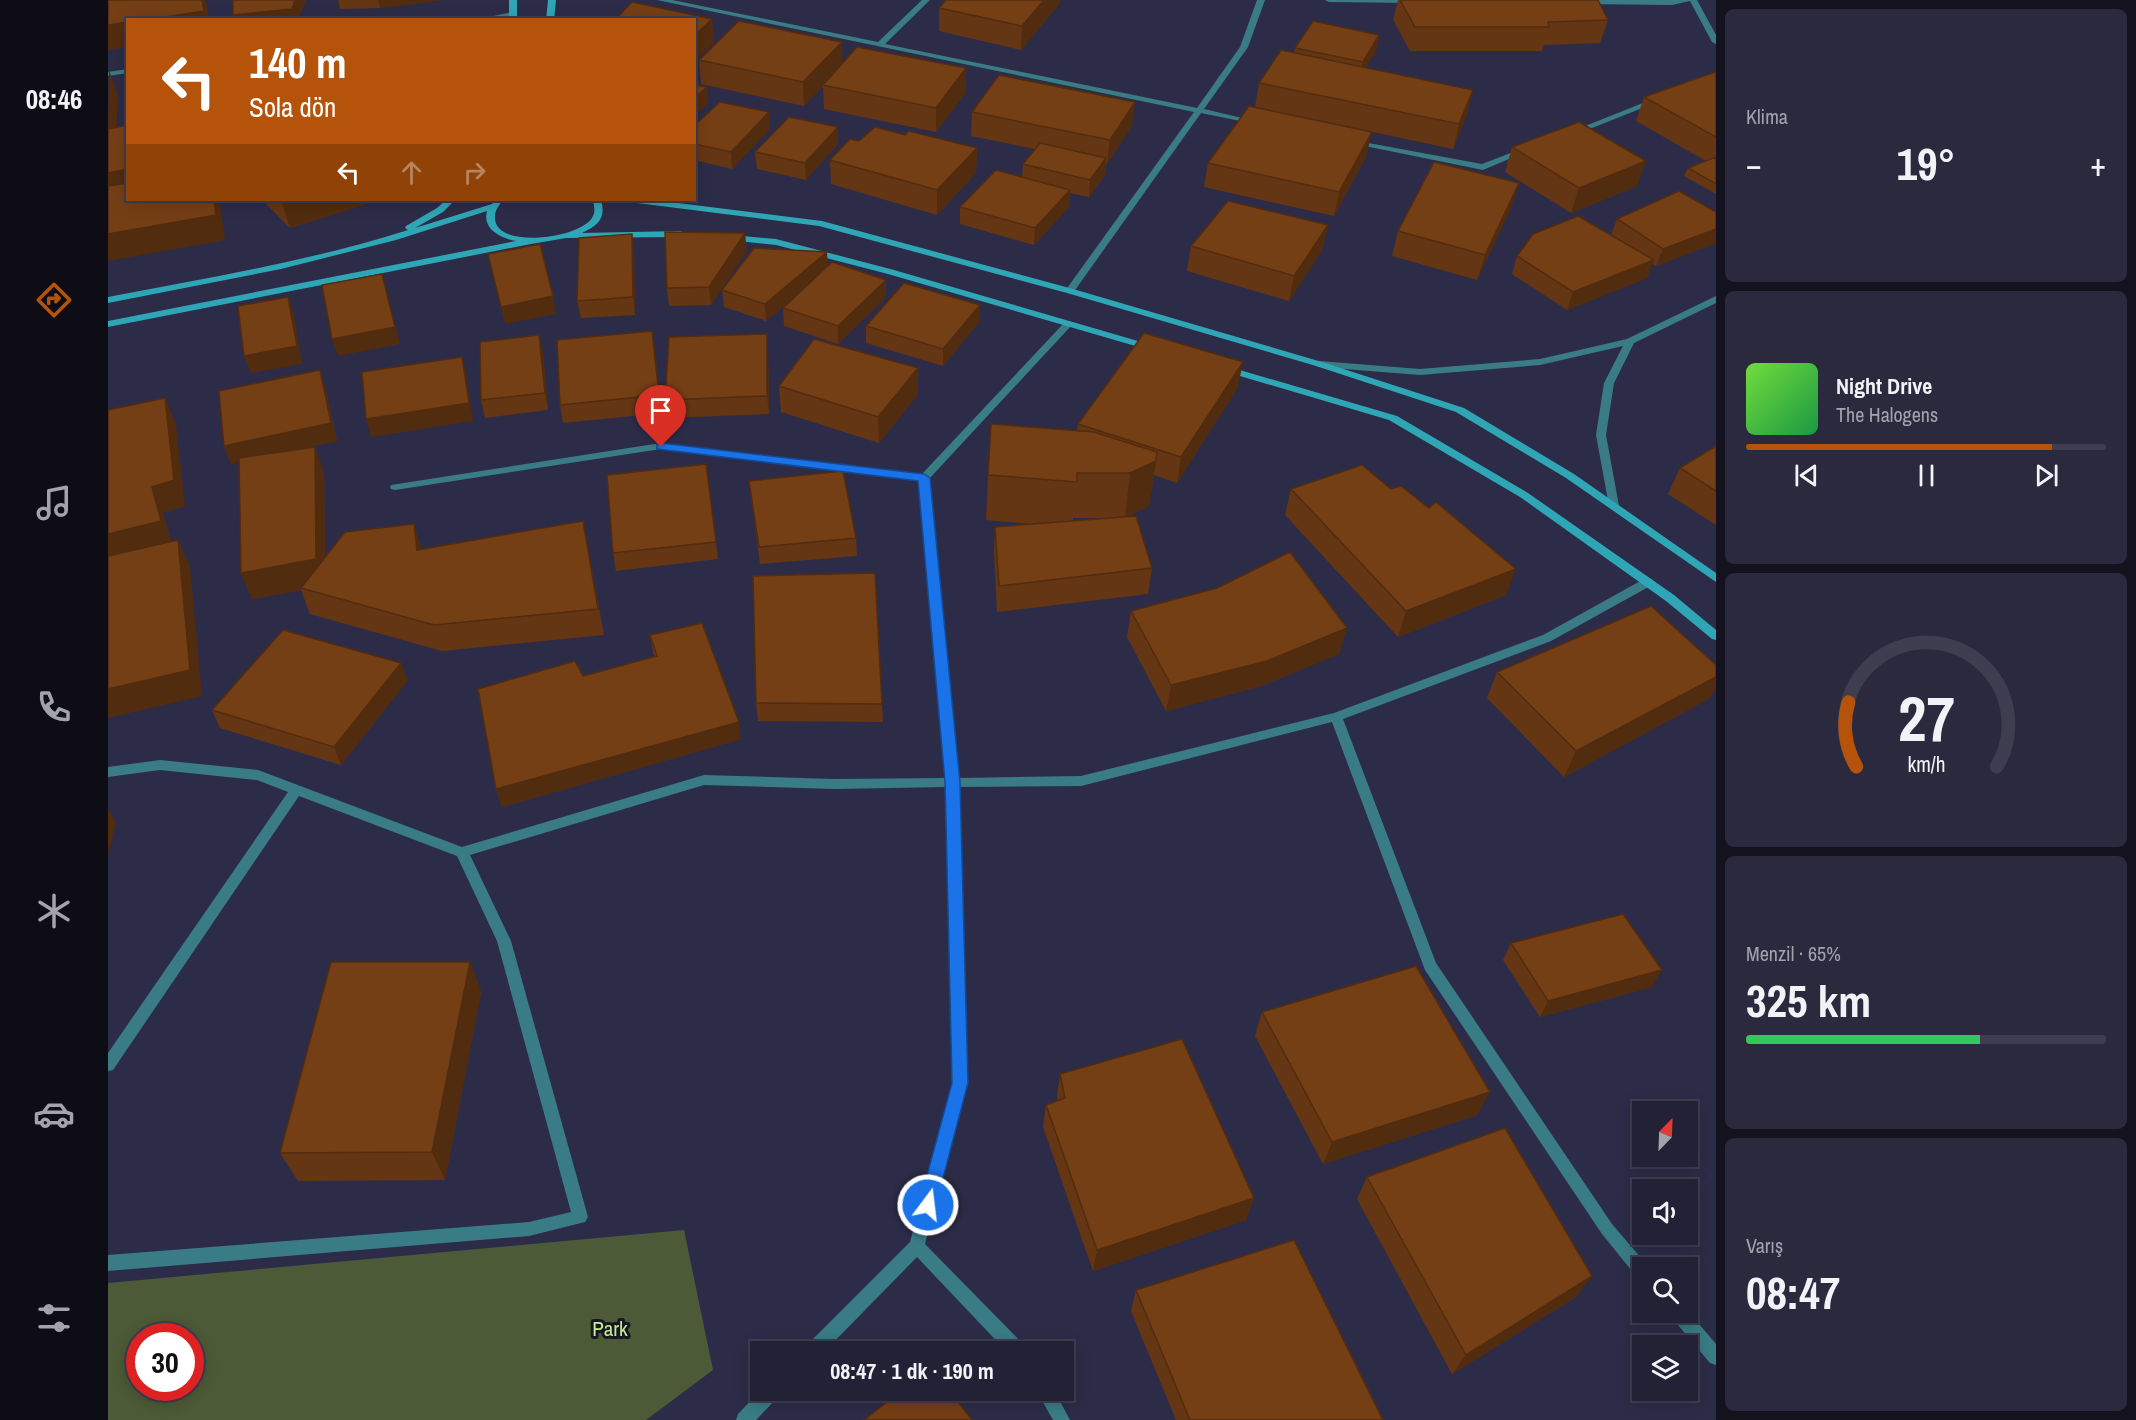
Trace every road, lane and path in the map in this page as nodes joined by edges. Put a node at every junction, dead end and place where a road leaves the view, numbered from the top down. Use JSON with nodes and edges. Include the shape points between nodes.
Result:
{"nodes":[{"id":1,"x":513,"y":0,"type":"edge"},
{"id":2,"x":552,"y":0,"type":"edge"},
{"id":3,"x":662,"y":0,"type":"edge"},
{"id":4,"x":926,"y":0,"type":"edge"},
{"id":5,"x":1261,"y":0,"type":"edge"},
{"id":6,"x":1329,"y":0,"type":"edge"},
{"id":7,"x":1687,"y":0,"type":"edge"},
{"id":8,"x":1693,"y":0,"type":"edge"},
{"id":9,"x":1422,"y":1,"type":"edge"},
{"id":10,"x":1618,"y":1,"type":"edge"},
{"id":11,"x":1573,"y":2,"type":"edge"},
{"id":12,"x":513,"y":17,"type":"edge"},
{"id":13,"x":550,"y":18,"type":"edge"},
{"id":14,"x":1716,"y":42,"type":"edge"},
{"id":15,"x":879,"y":45,"type":"junction"},
{"id":16,"x":126,"y":71,"type":"edge"},
{"id":17,"x":108,"y":74,"type":"edge"},
{"id":18,"x":1660,"y":100,"type":"edge"},
{"id":19,"x":1198,"y":111,"type":"junction"},
{"id":20,"x":1266,"y":124,"type":"edge"},
{"id":21,"x":1560,"y":137,"type":"edge"},
{"id":22,"x":1346,"y":140,"type":"edge"},
{"id":23,"x":1538,"y":146,"type":"edge"},
{"id":24,"x":450,"y":201,"type":"edge"},
{"id":25,"x":597,"y":201,"type":"edge"},
{"id":26,"x":645,"y":201,"type":"edge"},
{"id":27,"x":497,"y":202,"type":"edge"},
{"id":28,"x":568,"y":236,"type":"junction"},
{"id":29,"x":694,"y":236,"type":"edge"},
{"id":30,"x":718,"y":237,"type":"edge"},
{"id":31,"x":393,"y":238,"type":"junction"},
{"id":32,"x":531,"y":241,"type":"junction"},
{"id":33,"x":1070,"y":291,"type":"junction"},
{"id":34,"x":1716,"y":299,"type":"edge"},
{"id":35,"x":108,"y":300,"type":"edge"},
{"id":36,"x":108,"y":324,"type":"edge"},
{"id":37,"x":1068,"y":324,"type":"junction"},
{"id":38,"x":1630,"y":341,"type":"junction"},
{"id":39,"x":1158,"y":350,"type":"edge"},
{"id":40,"x":1319,"y":364,"type":"junction"},
{"id":41,"x":1214,"y":366,"type":"edge"},
{"id":42,"x":924,"y":478,"type":"junction"},
{"id":43,"x":395,"y":487,"type":"dead end"},
{"id":44,"x":1614,"y":506,"type":"junction"},
{"id":45,"x":1716,"y":578,"type":"edge"},
{"id":46,"x":1648,"y":582,"type":"junction"},
{"id":47,"x":1716,"y":636,"type":"edge"},
{"id":48,"x":1336,"y":717,"type":"junction"},
{"id":49,"x":108,"y":772,"type":"edge"},
{"id":50,"x":952,"y":782,"type":"junction"},
{"id":51,"x":297,"y":789,"type":"junction"},
{"id":52,"x":462,"y":852,"type":"junction"},
{"id":53,"x":108,"y":1065,"type":"edge"},
{"id":54,"x":917,"y":1246,"type":"junction"},
{"id":55,"x":1632,"y":1259,"type":"edge"},
{"id":56,"x":108,"y":1263,"type":"edge"},
{"id":57,"x":1687,"y":1323,"type":"edge"},
{"id":58,"x":823,"y":1341,"type":"edge"},
{"id":59,"x":1008,"y":1341,"type":"edge"},
{"id":60,"x":1716,"y":1357,"type":"edge"},
{"id":61,"x":762,"y":1401,"type":"edge"},
{"id":62,"x":1051,"y":1401,"type":"edge"},
{"id":63,"x":744,"y":1420,"type":"edge"},
{"id":64,"x":1062,"y":1420,"type":"edge"}],
"edges":[{"from":1,"to":12,"type":"main road"},
{"from":2,"to":13,"type":"main road"},
{"from":3,"to":15,"type":"street"},
{"from":4,"to":15,"type":"street"},
{"from":5,"to":19,"type":"street","via":[[1244,47]]},
{"from":6,"to":9,"type":"street"},
{"from":7,"to":10,"type":"street"},
{"from":8,"to":14,"type":"street"},
{"from":10,"to":11,"type":"street"},
{"from":15,"to":19,"type":"street"},
{"from":16,"to":17,"type":"street"},
{"from":18,"to":21,"type":"street"},
{"from":19,"to":20,"type":"street"},
{"from":19,"to":33,"type":"street"},
{"from":22,"to":23,"type":"street","via":[[1483,167]]},
{"from":24,"to":31,"type":"main road"},
{"from":25,"to":28,"type":"main road","via":[[599,211],[594,221]]},
{"from":26,"to":33,"type":"main road","via":[[819,223]]},
{"from":27,"to":31,"type":"main road"},
{"from":27,"to":32,"type":"main road","via":[[489,216],[492,225],[514,239]]},
{"from":28,"to":29,"type":"main road"},
{"from":28,"to":32,"type":"main road"},
{"from":30,"to":37,"type":"main road","via":[[776,242]]},
{"from":31,"to":35,"type":"main road","via":[[281,266]]},
{"from":32,"to":36,"type":"main road"},
{"from":33,"to":40,"type":"main road"},
{"from":34,"to":38,"type":"street"},
{"from":37,"to":39,"type":"main road"},
{"from":37,"to":42,"type":"street"},
{"from":38,"to":40,"type":"street","via":[[1540,362],[1431,371]]},
{"from":38,"to":44,"type":"street","via":[[1609,383],[1601,435]]},
{"from":40,"to":44,"type":"main road","via":[[1460,410]]},
{"from":41,"to":46,"type":"main road","via":[[1393,418],[1524,495]]},
{"from":42,"to":43,"type":"street","via":[[661,447]]},
{"from":42,"to":50,"type":"street"},
{"from":44,"to":45,"type":"main road"},
{"from":46,"to":47,"type":"main road"},
{"from":46,"to":48,"type":"street","via":[[1547,638]]},
{"from":48,"to":50,"type":"street","via":[[1081,781]]},
{"from":48,"to":55,"type":"street","via":[[1430,966],[1607,1229]]},
{"from":49,"to":51,"type":"street","via":[[160,765],[258,775]]},
{"from":50,"to":52,"type":"street","via":[[704,780]]},
{"from":50,"to":54,"type":"street","via":[[960,1083]]},
{"from":51,"to":52,"type":"street"},
{"from":51,"to":53,"type":"street"},
{"from":52,"to":56,"type":"street","via":[[504,941],[580,1217],[529,1229]]},
{"from":54,"to":58,"type":"street"},
{"from":54,"to":59,"type":"street"},
{"from":57,"to":60,"type":"street"},
{"from":61,"to":63,"type":"street"},
{"from":62,"to":64,"type":"street"}]}
